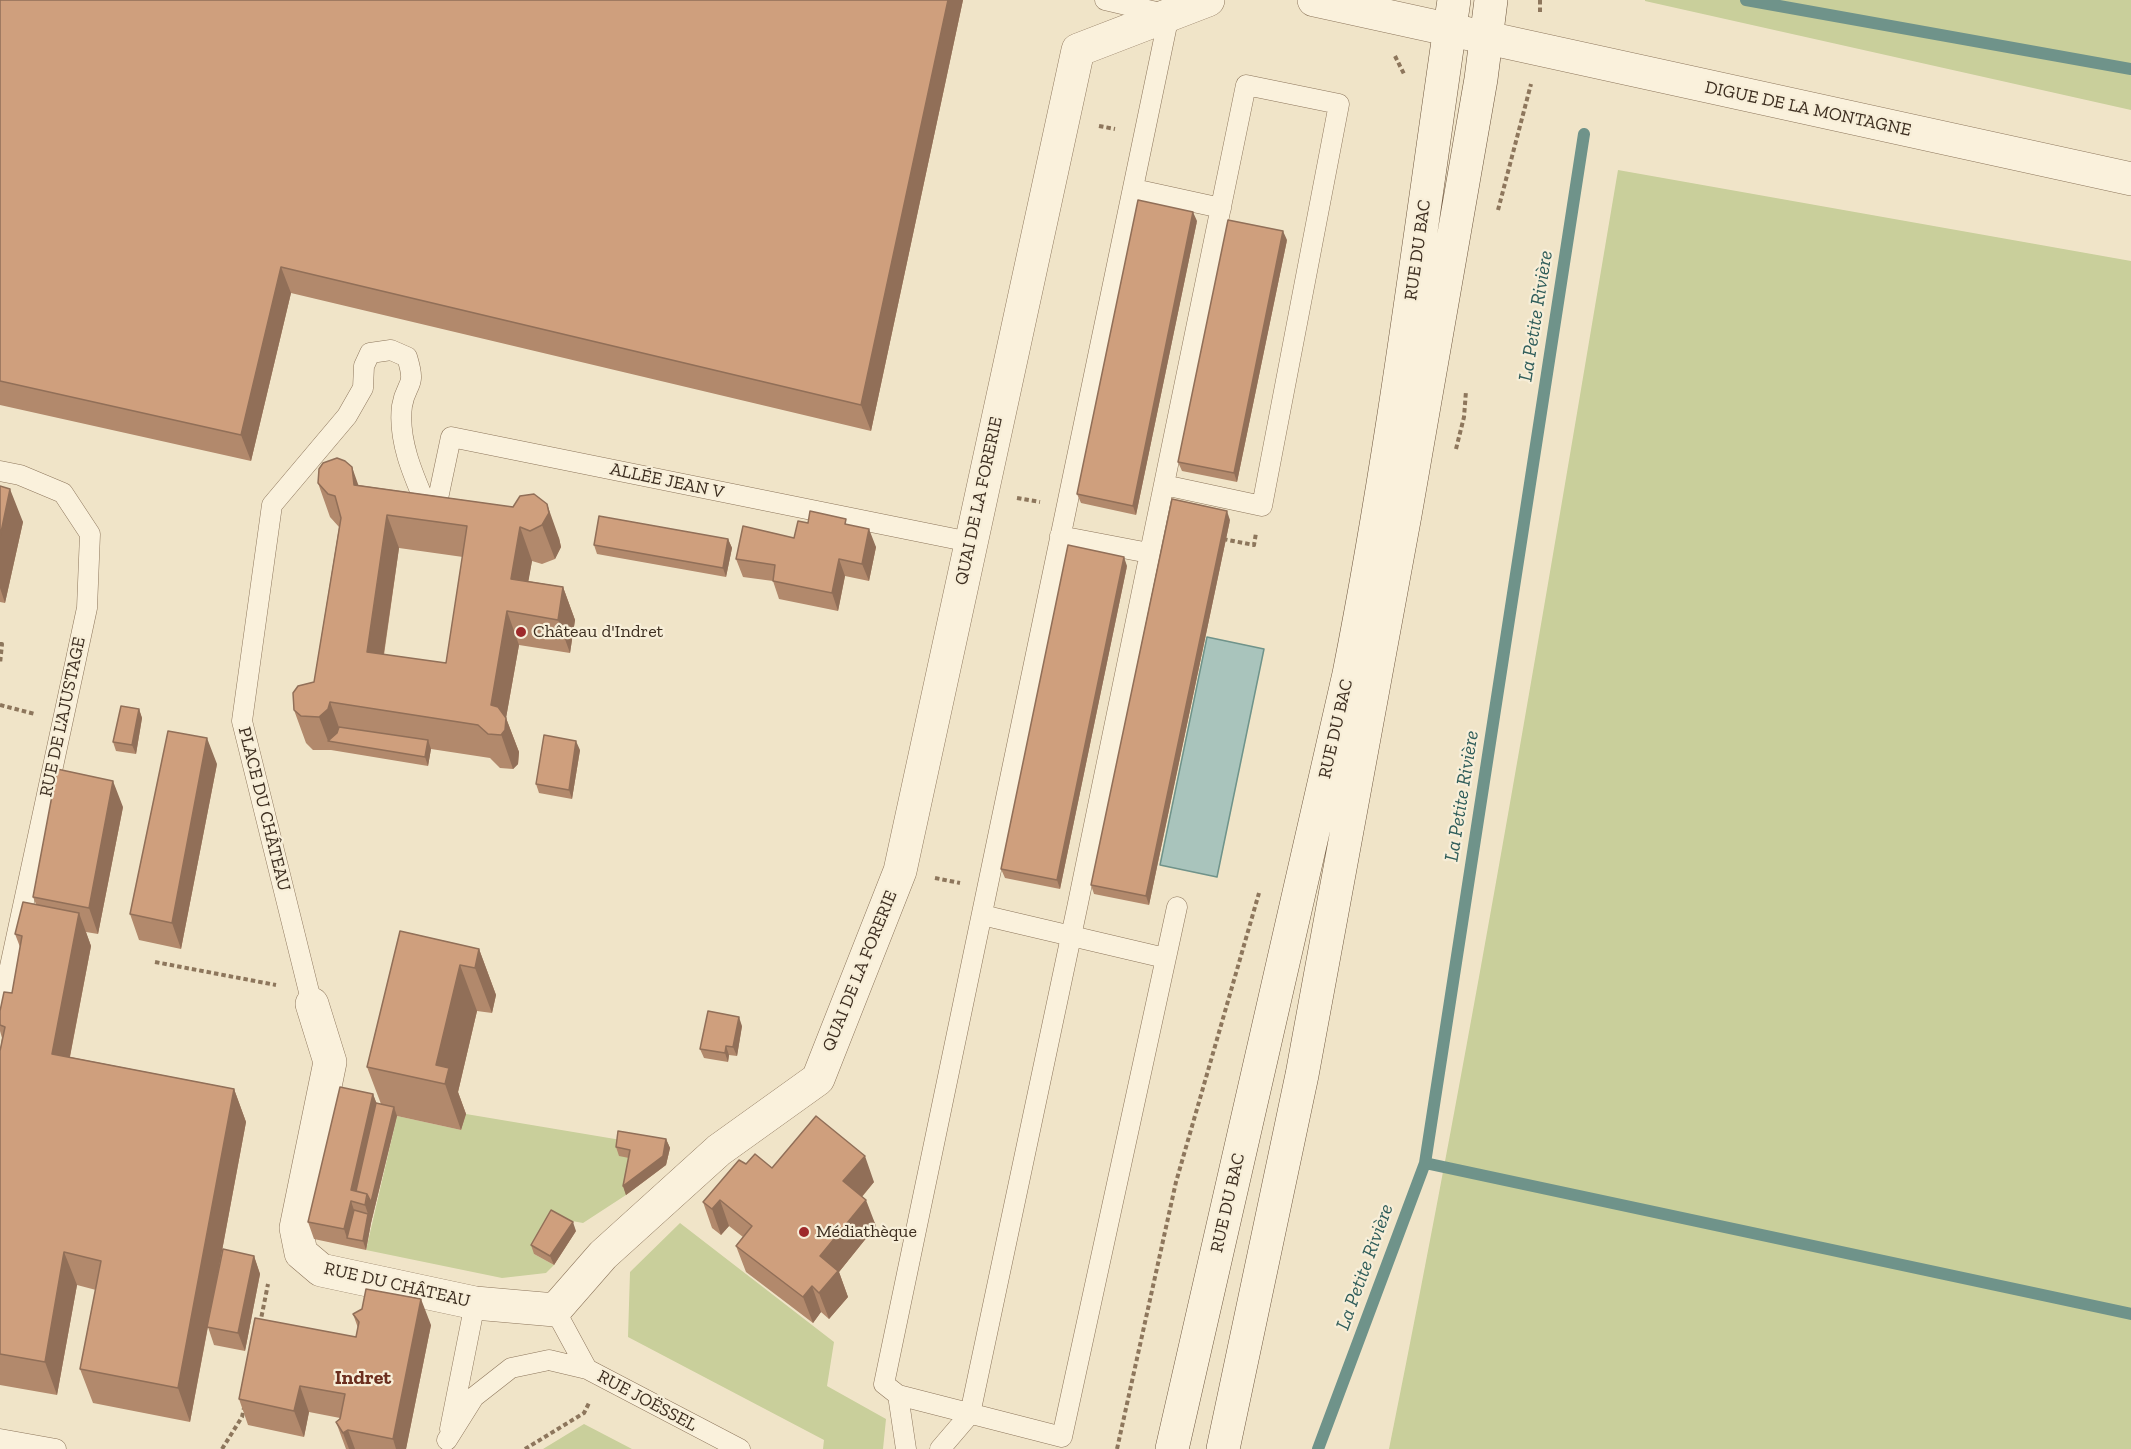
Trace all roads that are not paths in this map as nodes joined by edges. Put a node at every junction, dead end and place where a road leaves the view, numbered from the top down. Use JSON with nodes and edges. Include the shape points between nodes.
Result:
{"nodes":[{"id":1,"x":1105,"y":0,"type":"edge"},
{"id":2,"x":1208,"y":0,"type":"edge"},
{"id":3,"x":1314,"y":0,"type":"edge"},
{"id":4,"x":1491,"y":0,"type":"edge"},
{"id":5,"x":1169,"y":15,"type":"junction"},
{"id":6,"x":1452,"y":15,"type":"edge"},
{"id":7,"x":1486,"y":37,"type":"junction"},
{"id":8,"x":2131,"y":179,"type":"edge"},
{"id":9,"x":1134,"y":189,"type":"junction"},
{"id":10,"x":1221,"y":208,"type":"junction"},
{"id":11,"x":0,"y":471,"type":"edge"},
{"id":12,"x":1164,"y":485,"type":"junction"},
{"id":13,"x":433,"y":522,"type":"joint"},
{"id":14,"x":1060,"y":536,"type":"junction"},
{"id":15,"x":970,"y":542,"type":"junction"},
{"id":16,"x":1149,"y":553,"type":"junction"},
{"id":17,"x":1177,"y":907,"type":"dead end"},
{"id":18,"x":982,"y":915,"type":"junction"},
{"id":19,"x":1072,"y":936,"type":"junction"},
{"id":20,"x":1166,"y":958,"type":"junction"},
{"id":21,"x":309,"y":991,"type":"joint"},
{"id":22,"x":0,"y":1013,"type":"edge"},
{"id":23,"x":475,"y":1303,"type":"junction"},
{"id":24,"x":555,"y":1310,"type":"junction"},
{"id":25,"x":595,"y":1374,"type":"junction"},
{"id":26,"x":898,"y":1395,"type":"junction"},
{"id":27,"x":970,"y":1414,"type":"junction"},
{"id":28,"x":0,"y":1439,"type":"edge"},
{"id":29,"x":447,"y":1444,"type":"edge"},
{"id":30,"x":56,"y":1449,"type":"edge"},
{"id":31,"x":740,"y":1449,"type":"edge"},
{"id":32,"x":906,"y":1449,"type":"edge"},
{"id":33,"x":940,"y":1449,"type":"edge"},
{"id":34,"x":1172,"y":1449,"type":"edge"},
{"id":35,"x":1223,"y":1449,"type":"edge"}],
"edges":[{"from":1,"to":5,"type":"lane"},
{"from":2,"to":5,"type":"street","name":"QUAI DE LA FORERIE"},
{"from":3,"to":6,"type":"street","name":"DIGUE DE LA MONTAGNE"},
{"from":4,"to":7,"type":"street","name":"RUE DU BAC"},
{"from":5,"to":9,"type":"lane"},
{"from":5,"to":15,"type":"street","name":"QUAI DE LA FORERIE","via":[[1078,50]]},
{"from":6,"to":7,"type":"street","name":"DIGUE DE LA MONTAGNE"},
{"from":6,"to":34,"type":"street","name":"RUE DU BAC","via":[[1368,578]]},
{"from":7,"to":8,"type":"street","name":"DIGUE DE LA MONTAGNE"},
{"from":7,"to":35,"type":"street","name":"RUE DU BAC","via":[[1430,374],[1302,1075]]},
{"from":9,"to":10,"type":"lane"},
{"from":9,"to":14,"type":"lane"},
{"from":10,"to":12,"type":"lane"},
{"from":10,"to":12,"type":"lane","via":[[1246,85],[1339,104],[1262,506]]},
{"from":11,"to":22,"type":"lane","name":"RUE DE L'AJUSTAGE","via":[[63,493],[90,534],[87,608]]},
{"from":12,"to":16,"type":"lane"},
{"from":13,"to":15,"type":"lane","name":"ALLÉE JEAN V","via":[[451,437]]},
{"from":13,"to":21,"type":"lane","name":"PLACE DU CHÂTEAU","via":[[404,444],[402,406],[413,377],[407,357],[391,350],[370,353],[364,366],[363,388],[347,416],[272,505],[242,721]]},
{"from":14,"to":16,"type":"lane"},
{"from":14,"to":18,"type":"lane"},
{"from":15,"to":24,"type":"street","name":"QUAI DE LA FORERIE","via":[[900,871],[818,1079],[719,1150],[603,1255]]},
{"from":16,"to":19,"type":"lane"},
{"from":17,"to":20,"type":"lane"},
{"from":18,"to":19,"type":"lane"},
{"from":18,"to":26,"type":"lane","via":[[884,1384]]},
{"from":19,"to":20,"type":"lane"},
{"from":19,"to":27,"type":"lane"},
{"from":20,"to":27,"type":"lane","via":[[1062,1437]]},
{"from":21,"to":23,"type":"street","name":"RUE DU CHÂTEAU","via":[[330,1062],[296,1228],[301,1253],[321,1270]]},
{"from":23,"to":24,"type":"street","name":"RUE DU CHÂTEAU"},
{"from":23,"to":29,"type":"lane"},
{"from":24,"to":25,"type":"lane"},
{"from":25,"to":29,"type":"lane","name":"RUE JOËSSEL","via":[[549,1360],[511,1368],[474,1397]]},
{"from":25,"to":31,"type":"lane","name":"RUE JOËSSEL"},
{"from":26,"to":27,"type":"lane"},
{"from":26,"to":32,"type":"lane"},
{"from":27,"to":33,"type":"lane"},
{"from":28,"to":30,"type":"lane"}]}
